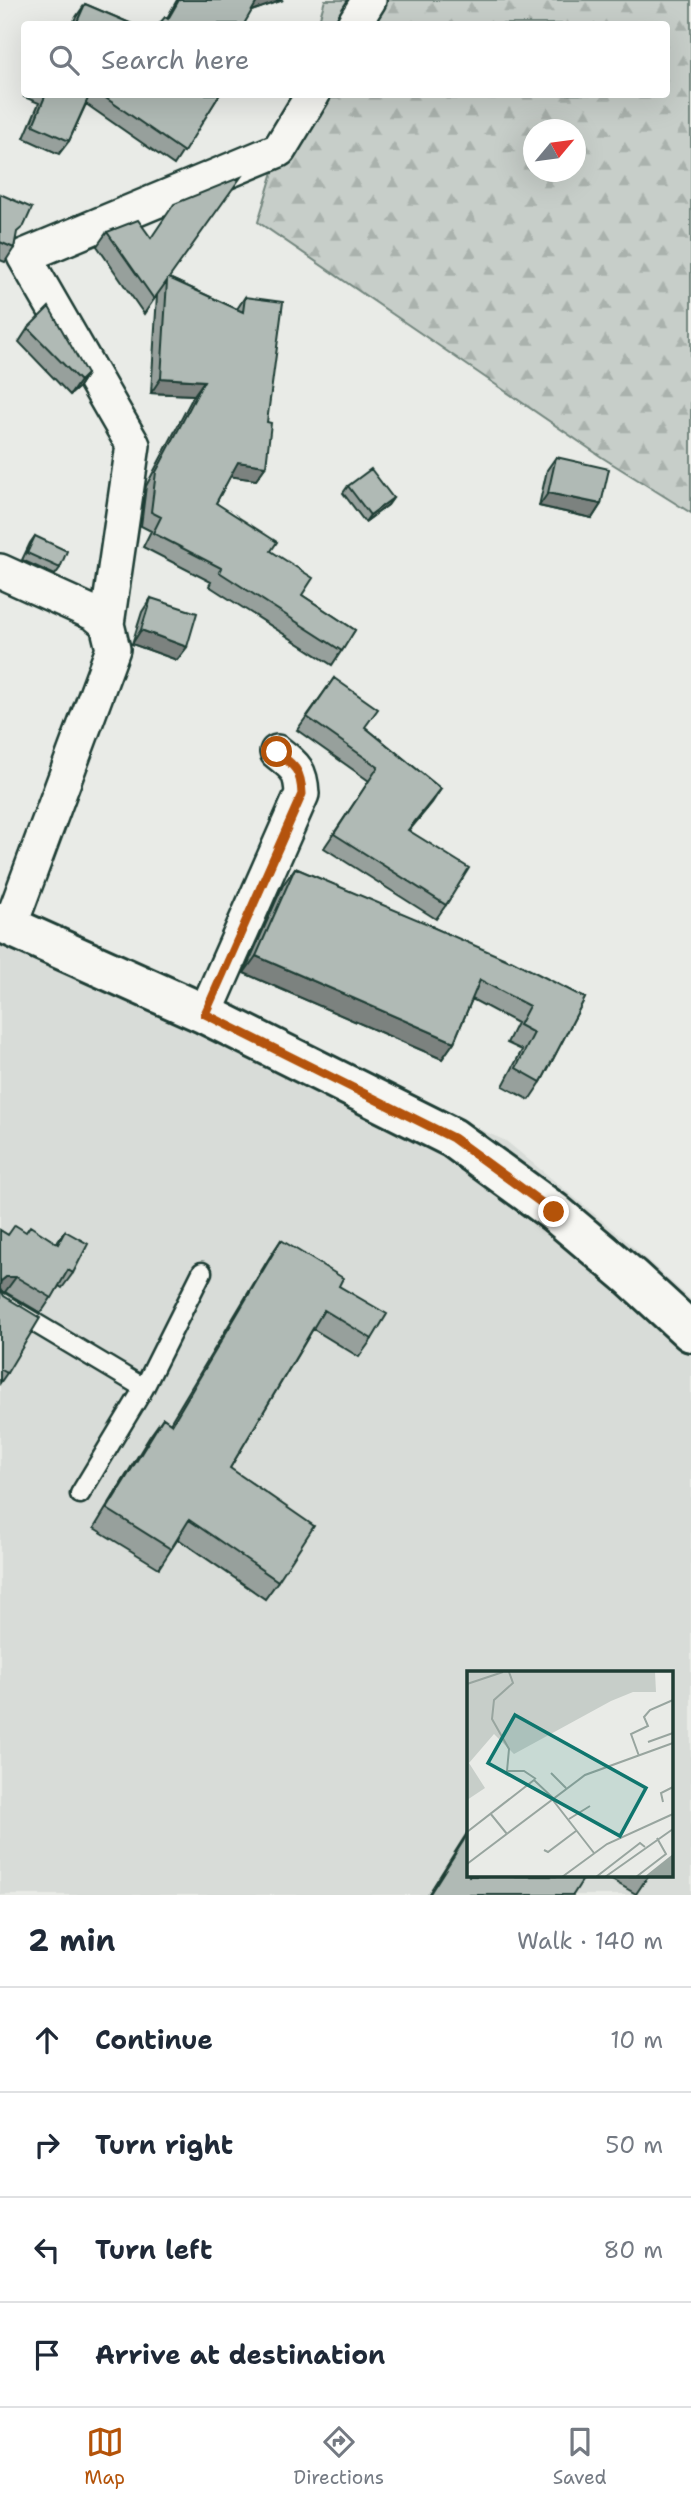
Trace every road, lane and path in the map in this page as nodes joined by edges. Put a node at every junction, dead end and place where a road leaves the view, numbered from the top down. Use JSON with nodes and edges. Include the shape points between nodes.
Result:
{"nodes":[{"id":1,"x":369,"y":0,"type":"edge"},
{"id":2,"x":356,"y":21,"type":"edge"},
{"id":3,"x":311,"y":98,"type":"edge"},
{"id":4,"x":0,"y":571,"type":"edge"},
{"id":5,"x":107,"y":624,"type":"junction"},
{"id":6,"x":277,"y":752,"type":"dead end"},
{"id":7,"x":5,"y":924,"type":"edge"},
{"id":8,"x":205,"y":1014,"type":"junction"},
{"id":9,"x":202,"y":1272,"type":"dead end"},
{"id":10,"x":0,"y":1302,"type":"edge"},
{"id":11,"x":691,"y":1332,"type":"edge"},
{"id":12,"x":144,"y":1388,"type":"junction"},
{"id":13,"x":80,"y":1494,"type":"dead end"}],
"edges":[{"from":1,"to":2,"type":"street"},
{"from":3,"to":5,"type":"street","via":[[279,150],[24,256],[133,445]]},
{"from":4,"to":5,"type":"street","via":[[95,614]]},
{"from":5,"to":7,"type":"street","via":[[113,649]]},
{"from":6,"to":8,"type":"street","via":[[301,777],[302,794]]},
{"from":7,"to":8,"type":"street"},
{"from":8,"to":11,"type":"street","via":[[453,1138],[554,1212]]},
{"from":9,"to":12,"type":"lane"},
{"from":10,"to":12,"type":"lane"},
{"from":12,"to":13,"type":"lane"}]}
